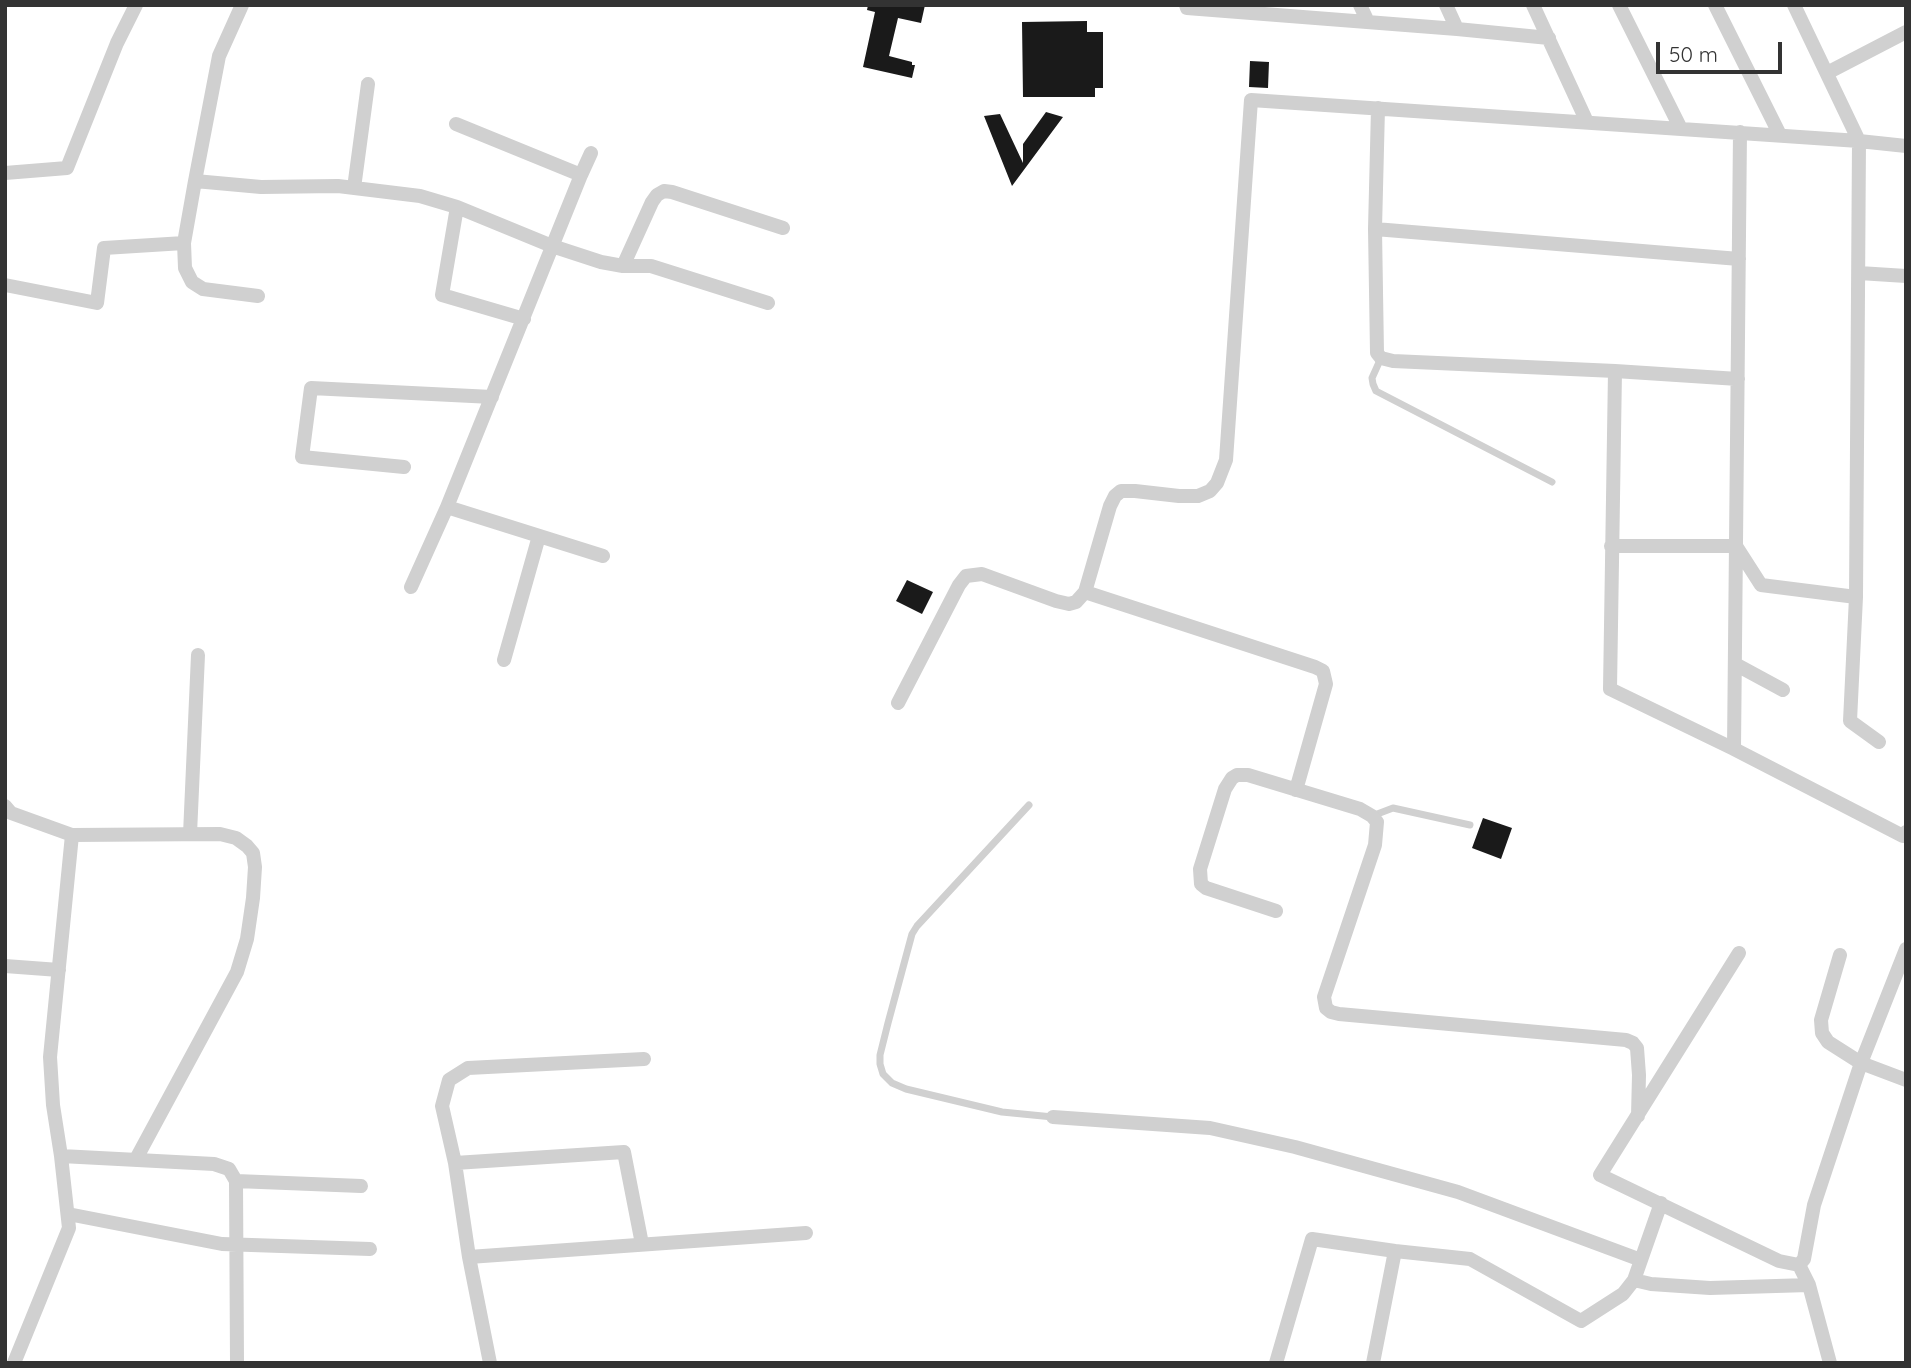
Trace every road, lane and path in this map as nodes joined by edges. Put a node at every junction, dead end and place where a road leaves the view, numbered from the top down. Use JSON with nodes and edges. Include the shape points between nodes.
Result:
{"nodes":[{"id":1,"x":136,"y":5,"type":"edge"},
{"id":2,"x":242,"y":5,"type":"edge"},
{"id":3,"x":1186,"y":5,"type":"edge"},
{"id":4,"x":1360,"y":5,"type":"edge"},
{"id":5,"x":1446,"y":5,"type":"edge"},
{"id":6,"x":1533,"y":5,"type":"edge"},
{"id":7,"x":1619,"y":5,"type":"edge"},
{"id":8,"x":1715,"y":5,"type":"edge"},
{"id":9,"x":1794,"y":5,"type":"edge"},
{"id":10,"x":1368,"y":22,"type":"junction"},
{"id":11,"x":1457,"y":29,"type":"junction"},
{"id":12,"x":1906,"y":32,"type":"edge"},
{"id":13,"x":1549,"y":38,"type":"junction"},
{"id":14,"x":1827,"y":73,"type":"junction"},
{"id":15,"x":368,"y":84,"type":"dead end"},
{"id":16,"x":1378,"y":108,"type":"junction"},
{"id":17,"x":1587,"y":122,"type":"junction"},
{"id":18,"x":456,"y":124,"type":"dead end"},
{"id":19,"x":1681,"y":129,"type":"junction"},
{"id":20,"x":1740,"y":132,"type":"junction"},
{"id":21,"x":1780,"y":135,"type":"junction"},
{"id":22,"x":1859,"y":141,"type":"junction"},
{"id":23,"x":1906,"y":146,"type":"edge"},
{"id":24,"x":591,"y":153,"type":"dead end"},
{"id":25,"x":5,"y":173,"type":"edge"},
{"id":26,"x":581,"y":175,"type":"junction"},
{"id":27,"x":195,"y":181,"type":"junction"},
{"id":28,"x":354,"y":188,"type":"junction"},
{"id":29,"x":457,"y":207,"type":"junction"},
{"id":30,"x":783,"y":228,"type":"dead end"},
{"id":31,"x":1375,"y":229,"type":"junction"},
{"id":32,"x":184,"y":243,"type":"junction"},
{"id":33,"x":552,"y":246,"type":"junction"},
{"id":34,"x":1739,"y":259,"type":"junction"},
{"id":35,"x":623,"y":265,"type":"junction"},
{"id":36,"x":1858,"y":273,"type":"junction"},
{"id":37,"x":1906,"y":276,"type":"edge"},
{"id":38,"x":5,"y":285,"type":"edge"},
{"id":39,"x":258,"y":296,"type":"dead end"},
{"id":40,"x":768,"y":303,"type":"dead end"},
{"id":41,"x":524,"y":319,"type":"junction"},
{"id":42,"x":1381,"y":358,"type":"junction"},
{"id":43,"x":1615,"y":371,"type":"junction"},
{"id":44,"x":1738,"y":379,"type":"junction"},
{"id":45,"x":492,"y":397,"type":"junction"},
{"id":46,"x":404,"y":467,"type":"dead end"},
{"id":47,"x":1552,"y":482,"type":"dead end"},
{"id":48,"x":447,"y":507,"type":"junction"},
{"id":49,"x":539,"y":536,"type":"junction"},
{"id":50,"x":1611,"y":546,"type":"junction"},
{"id":51,"x":1736,"y":546,"type":"junction"},
{"id":52,"x":603,"y":556,"type":"dead end"},
{"id":53,"x":411,"y":587,"type":"dead end"},
{"id":54,"x":1085,"y":592,"type":"junction"},
{"id":55,"x":1856,"y":597,"type":"junction"},
{"id":56,"x":198,"y":655,"type":"dead end"},
{"id":57,"x":505,"y":660,"type":"dead end"},
{"id":58,"x":1735,"y":664,"type":"junction"},
{"id":59,"x":1783,"y":690,"type":"dead end"},
{"id":60,"x":898,"y":702,"type":"dead end"},
{"id":61,"x":1879,"y":742,"type":"dead end"},
{"id":62,"x":1734,"y":749,"type":"junction"},
{"id":63,"x":1296,"y":790,"type":"junction"},
{"id":64,"x":1029,"y":805,"type":"dead end"},
{"id":65,"x":5,"y":806,"type":"edge"},
{"id":66,"x":1372,"y":816,"type":"junction"},
{"id":67,"x":1470,"y":825,"type":"dead end"},
{"id":68,"x":1906,"y":832,"type":"edge"},
{"id":69,"x":190,"y":834,"type":"junction"},
{"id":70,"x":72,"y":835,"type":"junction"},
{"id":71,"x":1276,"y":911,"type":"dead end"},
{"id":72,"x":1906,"y":949,"type":"edge"},
{"id":73,"x":1740,"y":953,"type":"dead end"},
{"id":74,"x":1840,"y":955,"type":"dead end"},
{"id":75,"x":5,"y":966,"type":"edge"},
{"id":76,"x":59,"y":970,"type":"junction"},
{"id":77,"x":644,"y":1059,"type":"dead end"},
{"id":78,"x":1861,"y":1063,"type":"junction"},
{"id":79,"x":1906,"y":1080,"type":"edge"},
{"id":80,"x":1638,"y":1116,"type":"junction"},
{"id":81,"x":1053,"y":1117,"type":"joint"},
{"id":82,"x":61,"y":1156,"type":"junction"},
{"id":83,"x":136,"y":1160,"type":"junction"},
{"id":84,"x":454,"y":1163,"type":"junction"},
{"id":85,"x":236,"y":1181,"type":"junction"},
{"id":86,"x":361,"y":1186,"type":"dead end"},
{"id":87,"x":1661,"y":1203,"type":"junction"},
{"id":88,"x":68,"y":1214,"type":"junction"},
{"id":89,"x":806,"y":1233,"type":"dead end"},
{"id":90,"x":237,"y":1244,"type":"junction"},
{"id":91,"x":642,"y":1244,"type":"junction"},
{"id":92,"x":370,"y":1249,"type":"dead end"},
{"id":93,"x":1395,"y":1251,"type":"junction"},
{"id":94,"x":469,"y":1257,"type":"junction"},
{"id":95,"x":1641,"y":1260,"type":"junction"},
{"id":96,"x":1799,"y":1265,"type":"junction"},
{"id":97,"x":1634,"y":1280,"type":"junction"},
{"id":98,"x":1809,"y":1285,"type":"junction"},
{"id":99,"x":14,"y":1363,"type":"edge"},
{"id":100,"x":237,"y":1363,"type":"edge"},
{"id":101,"x":490,"y":1363,"type":"edge"},
{"id":102,"x":1276,"y":1363,"type":"edge"},
{"id":103,"x":1373,"y":1363,"type":"edge"},
{"id":104,"x":1830,"y":1363,"type":"edge"}],
"edges":[{"from":1,"to":25,"type":"street","via":[[67,167]]},
{"from":2,"to":27,"type":"street","via":[[219,56]]},
{"from":3,"to":10,"type":"street"},
{"from":4,"to":10,"type":"street"},
{"from":5,"to":11,"type":"street"},
{"from":6,"to":13,"type":"street"},
{"from":7,"to":19,"type":"street"},
{"from":8,"to":21,"type":"street"},
{"from":9,"to":14,"type":"street"},
{"from":10,"to":11,"type":"street"},
{"from":11,"to":13,"type":"street"},
{"from":12,"to":14,"type":"street"},
{"from":13,"to":17,"type":"street"},
{"from":14,"to":22,"type":"street"},
{"from":15,"to":28,"type":"street"},
{"from":16,"to":17,"type":"street"},
{"from":16,"to":31,"type":"street"},
{"from":16,"to":54,"type":"street","via":[[1251,100],[1226,460],[1217,483],[1198,496],[1135,491],[1115,496]]},
{"from":17,"to":19,"type":"street"},
{"from":18,"to":26,"type":"street"},
{"from":19,"to":20,"type":"street"},
{"from":20,"to":21,"type":"street"},
{"from":20,"to":34,"type":"street"},
{"from":21,"to":22,"type":"street"},
{"from":22,"to":23,"type":"street"},
{"from":22,"to":36,"type":"street"},
{"from":24,"to":26,"type":"street"},
{"from":26,"to":33,"type":"street"},
{"from":27,"to":28,"type":"street"},
{"from":27,"to":32,"type":"street"},
{"from":28,"to":29,"type":"street","via":[[419,196]]},
{"from":29,"to":33,"type":"street"},
{"from":29,"to":41,"type":"street","via":[[442,295]]},
{"from":30,"to":35,"type":"street","via":[[664,191],[652,202]]},
{"from":31,"to":34,"type":"street"},
{"from":31,"to":42,"type":"street","via":[[1376,347]]},
{"from":32,"to":38,"type":"street","via":[[104,248],[97,303]]},
{"from":32,"to":39,"type":"street","via":[[185,268],[192,282],[203,289]]},
{"from":33,"to":35,"type":"street"},
{"from":33,"to":41,"type":"street"},
{"from":34,"to":44,"type":"street"},
{"from":35,"to":40,"type":"street","via":[[651,267]]},
{"from":36,"to":37,"type":"street"},
{"from":36,"to":55,"type":"street"},
{"from":41,"to":45,"type":"street"},
{"from":42,"to":43,"type":"street"},
{"from":42,"to":47,"type":"lane","via":[[1372,377],[1376,391]]},
{"from":43,"to":44,"type":"street"},
{"from":43,"to":50,"type":"street"},
{"from":44,"to":51,"type":"street"},
{"from":45,"to":46,"type":"street","via":[[311,388],[302,457]]},
{"from":45,"to":48,"type":"street"},
{"from":48,"to":49,"type":"street"},
{"from":48,"to":53,"type":"street"},
{"from":49,"to":52,"type":"street"},
{"from":49,"to":57,"type":"street"},
{"from":50,"to":51,"type":"street"},
{"from":50,"to":62,"type":"street","via":[[1610,689]]},
{"from":51,"to":55,"type":"street","via":[[1761,585]]},
{"from":51,"to":58,"type":"street"},
{"from":54,"to":60,"type":"street","via":[[1069,604],[982,575],[965,576]]},
{"from":54,"to":63,"type":"street","via":[[1323,671],[1326,684]]},
{"from":55,"to":61,"type":"street","via":[[1850,721]]},
{"from":56,"to":69,"type":"street"},
{"from":58,"to":59,"type":"street"},
{"from":58,"to":62,"type":"street"},
{"from":62,"to":68,"type":"street","via":[[1903,836]]},
{"from":63,"to":66,"type":"street"},
{"from":63,"to":71,"type":"street","via":[[1248,775],[1232,778],[1200,869],[1201,884],[1206,888]]},
{"from":64,"to":81,"type":"lane","via":[[912,934],[880,1064],[892,1083],[906,1089],[1002,1112]]},
{"from":65,"to":70,"type":"street","via":[[11,813]]},
{"from":66,"to":67,"type":"lane","via":[[1393,808]]},
{"from":66,"to":80,"type":"street","via":[[1377,822],[1375,845],[1324,997],[1326,1008],[1339,1014],[1633,1043],[1639,1075]]},
{"from":69,"to":70,"type":"street"},
{"from":69,"to":83,"type":"street","via":[[236,838],[253,853],[247,939],[237,972]]},
{"from":70,"to":76,"type":"street"},
{"from":72,"to":78,"type":"street"},
{"from":73,"to":80,"type":"street"},
{"from":74,"to":78,"type":"street","via":[[1821,1020],[1822,1033]]},
{"from":75,"to":76,"type":"street"},
{"from":76,"to":82,"type":"street","via":[[50,1057]]},
{"from":77,"to":84,"type":"street","via":[[468,1068],[449,1080],[442,1105]]},
{"from":78,"to":79,"type":"street"},
{"from":78,"to":96,"type":"street"},
{"from":80,"to":87,"type":"street","via":[[1600,1175]]},
{"from":81,"to":95,"type":"street","via":[[1210,1128],[1296,1147],[1458,1192]]},
{"from":82,"to":83,"type":"street"},
{"from":82,"to":88,"type":"street"},
{"from":83,"to":85,"type":"street","via":[[214,1164],[229,1169]]},
{"from":84,"to":91,"type":"street","via":[[624,1152]]},
{"from":84,"to":94,"type":"street"},
{"from":85,"to":86,"type":"street"},
{"from":85,"to":90,"type":"street"},
{"from":87,"to":95,"type":"street"},
{"from":87,"to":96,"type":"street","via":[[1779,1261]]},
{"from":88,"to":90,"type":"street"},
{"from":88,"to":99,"type":"street","via":[[69,1228]]},
{"from":89,"to":91,"type":"street"},
{"from":90,"to":92,"type":"street"},
{"from":90,"to":100,"type":"street"},
{"from":91,"to":94,"type":"street"},
{"from":93,"to":97,"type":"street","via":[[1470,1259],[1581,1321],[1623,1294]]},
{"from":93,"to":102,"type":"street","via":[[1312,1239]]},
{"from":93,"to":103,"type":"street"},
{"from":94,"to":101,"type":"street"},
{"from":95,"to":97,"type":"street"},
{"from":96,"to":98,"type":"street"},
{"from":97,"to":98,"type":"street","via":[[1710,1289]]},
{"from":98,"to":104,"type":"street"}]}
